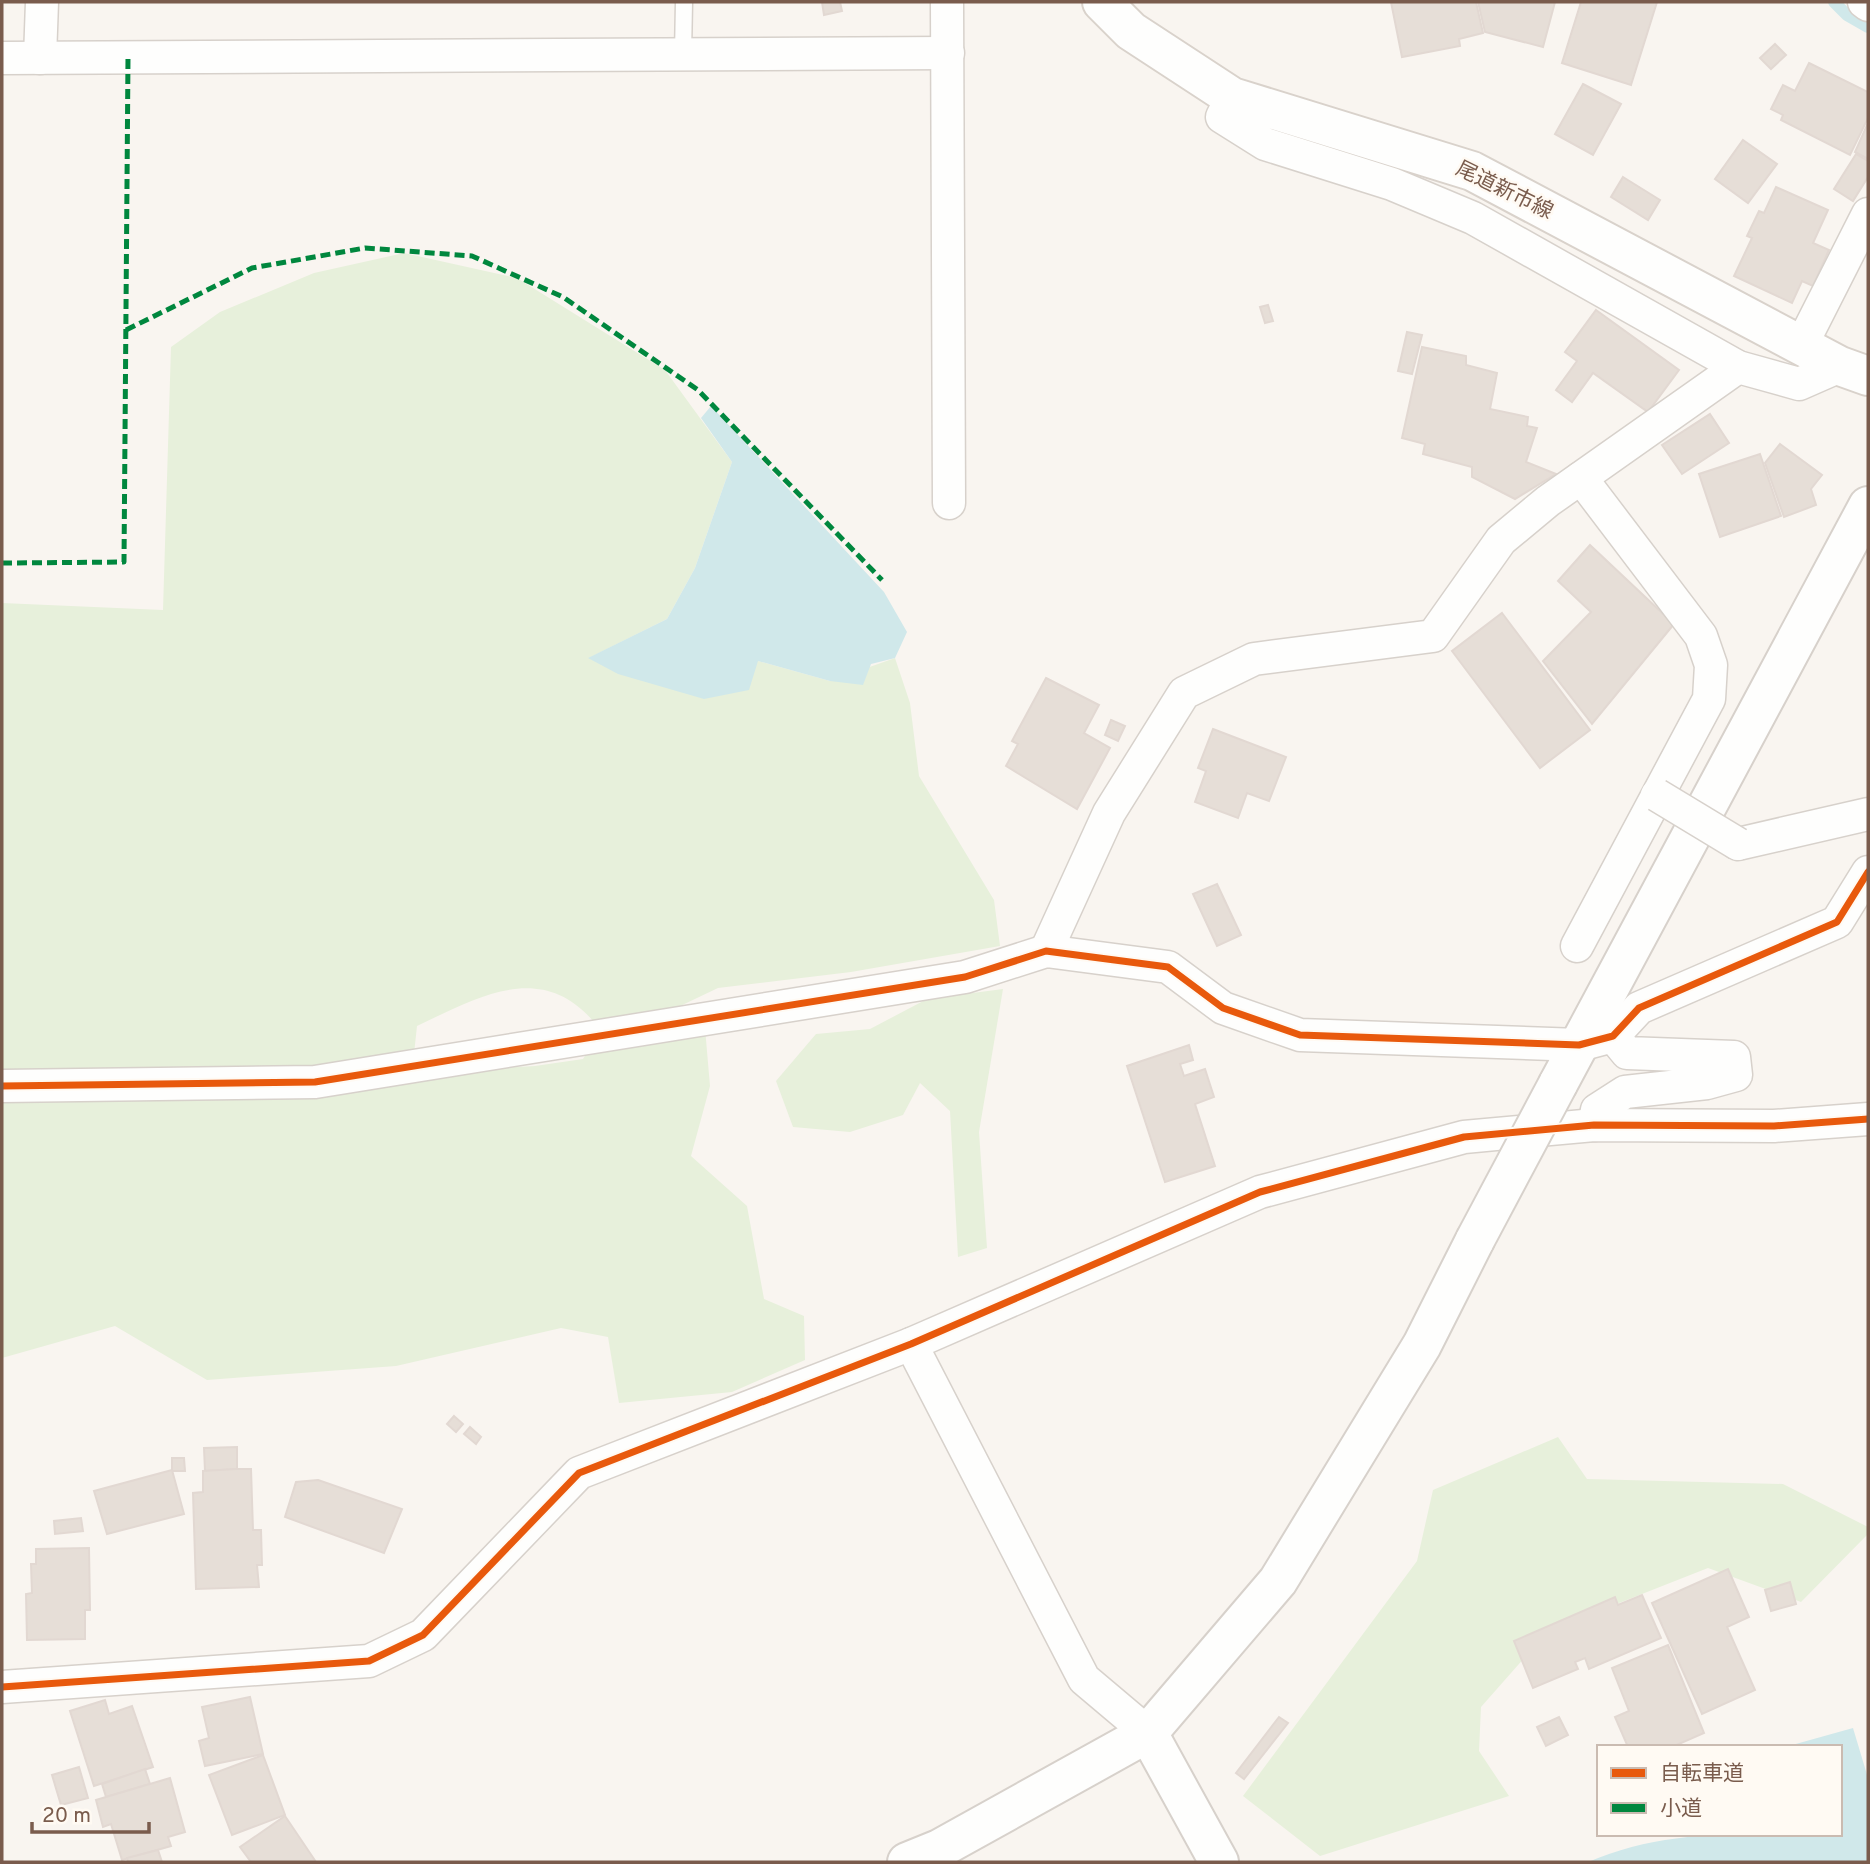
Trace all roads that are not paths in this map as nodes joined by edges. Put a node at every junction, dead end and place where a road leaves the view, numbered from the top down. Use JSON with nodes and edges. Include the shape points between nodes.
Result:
{"nodes":[{"id":1,"x":42,"y":2,"type":"edge"},
{"id":2,"x":684,"y":2,"type":"edge"},
{"id":3,"x":947,"y":2,"type":"edge"},
{"id":4,"x":1102,"y":2,"type":"edge"},
{"id":5,"x":1864,"y":2,"type":"edge"},
{"id":6,"x":1868,"y":5,"type":"edge"},
{"id":7,"x":948,"y":53,"type":"junction"},
{"id":8,"x":683,"y":54,"type":"junction"},
{"id":9,"x":2,"y":58,"type":"edge"},
{"id":10,"x":40,"y":58,"type":"junction"},
{"id":11,"x":1232,"y":97,"type":"junction"},
{"id":12,"x":1868,"y":214,"type":"edge"},
{"id":13,"x":1801,"y":346,"type":"junction"},
{"id":14,"x":1738,"y":367,"type":"junction"},
{"id":15,"x":1854,"y":371,"type":"edge"},
{"id":16,"x":1581,"y":478,"type":"junction"},
{"id":17,"x":949,"y":503,"type":"dead end"},
{"id":18,"x":1868,"y":506,"type":"edge"},
{"id":19,"x":1657,"y":795,"type":"junction"},
{"id":20,"x":1868,"y":814,"type":"edge"},
{"id":21,"x":1868,"y":872,"type":"edge"},
{"id":22,"x":1577,"y":946,"type":"dead end"},
{"id":23,"x":1046,"y":951,"type":"junction"},
{"id":24,"x":1596,"y":1041,"type":"junction"},
{"id":25,"x":2,"y":1086,"type":"edge"},
{"id":26,"x":1868,"y":1119,"type":"edge"},
{"id":27,"x":1594,"y":1125,"type":"junction"},
{"id":28,"x":911,"y":1344,"type":"junction"},
{"id":29,"x":2,"y":1687,"type":"edge"},
{"id":30,"x":1148,"y":1733,"type":"junction"},
{"id":31,"x":907,"y":1862,"type":"edge"},
{"id":32,"x":1219,"y":1862,"type":"edge"}],
"edges":[{"from":1,"to":10,"type":"street"},
{"from":2,"to":8,"type":"lane"},
{"from":3,"to":7,"type":"street"},
{"from":4,"to":11,"type":"street","name":"尾道新市線","via":[[1131,31]]},
{"from":5,"to":6,"type":"street"},
{"from":7,"to":8,"type":"street"},
{"from":7,"to":17,"type":"street"},
{"from":8,"to":10,"type":"street"},
{"from":9,"to":10,"type":"street"},
{"from":11,"to":13,"type":"street","name":"尾道新市線","via":[[1472,171]]},
{"from":11,"to":14,"type":"street","via":[[1222,117],[1265,144],[1392,184],[1473,218]]},
{"from":12,"to":13,"type":"street"},
{"from":13,"to":15,"type":"street","name":"尾道新市線"},
{"from":14,"to":15,"type":"street","via":[[1799,384]]},
{"from":14,"to":16,"type":"street"},
{"from":16,"to":19,"type":"street","via":[[1701,636],[1712,665],[1709,699]]},
{"from":16,"to":23,"type":"street","via":[[1500,540],[1433,636],[1254,659],[1184,693],[1110,813]]},
{"from":18,"to":24,"type":"street"},
{"from":19,"to":20,"type":"street","bridge":true,"via":[[1738,844]]},
{"from":19,"to":22,"type":"street"},
{"from":21,"to":24,"type":"street","via":[[1837,922],[1639,1008]]},
{"from":23,"to":24,"type":"street","via":[[1168,967],[1223,1008],[1300,1035]]},
{"from":23,"to":25,"type":"street","via":[[965,977],[315,1082]]},
{"from":24,"to":27,"type":"street","via":[[1627,1052],[1734,1057],[1735,1075],[1707,1083],[1625,1092],[1597,1110]]},
{"from":24,"to":30,"type":"street","bridge":true,"via":[[1559,1084],[1422,1345],[1278,1581]]},
{"from":26,"to":27,"type":"street","via":[[1774,1126]]},
{"from":27,"to":28,"type":"street","via":[[1464,1137],[1260,1192]]},
{"from":28,"to":29,"type":"street","via":[[579,1473],[423,1634],[369,1661]]},
{"from":28,"to":30,"type":"street","via":[[1084,1679]]},
{"from":30,"to":31,"type":"street","via":[[939,1849]]},
{"from":30,"to":32,"type":"street"}]}
